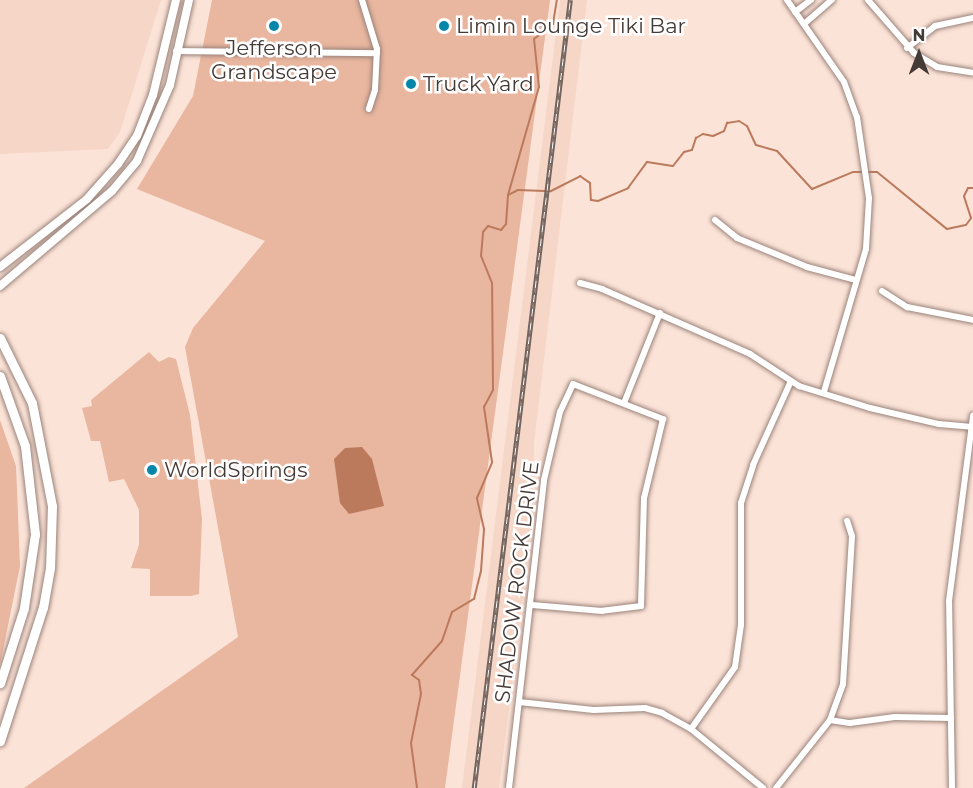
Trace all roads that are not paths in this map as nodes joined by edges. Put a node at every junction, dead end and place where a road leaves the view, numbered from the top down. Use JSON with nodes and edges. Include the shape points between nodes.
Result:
{"nodes":[{"id":1,"x":176,"y":0,"type":"edge"},
{"id":2,"x":189,"y":0,"type":"edge"},
{"id":3,"x":362,"y":0,"type":"edge"},
{"id":4,"x":787,"y":0,"type":"edge"},
{"id":5,"x":811,"y":0,"type":"edge"},
{"id":6,"x":832,"y":0,"type":"edge"},
{"id":7,"x":868,"y":0,"type":"edge"},
{"id":8,"x":795,"y":12,"type":"junction"},
{"id":9,"x":973,"y":18,"type":"edge"},
{"id":10,"x":804,"y":24,"type":"junction"},
{"id":11,"x":907,"y":48,"type":"junction"},
{"id":12,"x":176,"y":51,"type":"junction"},
{"id":13,"x":377,"y":53,"type":"junction"},
{"id":14,"x":973,"y":73,"type":"edge"},
{"id":15,"x":369,"y":109,"type":"dead end"},
{"id":16,"x":715,"y":220,"type":"dead end"},
{"id":17,"x":0,"y":267,"type":"edge"},
{"id":18,"x":856,"y":280,"type":"junction"},
{"id":19,"x":580,"y":284,"type":"dead end"},
{"id":20,"x":0,"y":286,"type":"edge"},
{"id":21,"x":882,"y":291,"type":"dead end"},
{"id":22,"x":660,"y":313,"type":"junction"},
{"id":23,"x":973,"y":320,"type":"edge"},
{"id":24,"x":0,"y":338,"type":"edge"},
{"id":25,"x":0,"y":376,"type":"edge"},
{"id":26,"x":791,"y":381,"type":"junction"},
{"id":27,"x":824,"y":392,"type":"junction"},
{"id":28,"x":624,"y":403,"type":"junction"},
{"id":29,"x":973,"y":416,"type":"edge"},
{"id":30,"x":972,"y":427,"type":"edge"},
{"id":31,"x":848,"y":521,"type":"dead end"},
{"id":32,"x":532,"y":605,"type":"junction"},
{"id":33,"x":0,"y":683,"type":"edge"},
{"id":34,"x":519,"y":702,"type":"junction"},
{"id":35,"x":951,"y":718,"type":"junction"},
{"id":36,"x":830,"y":720,"type":"junction"},
{"id":37,"x":691,"y":729,"type":"junction"},
{"id":38,"x":0,"y":741,"type":"edge"},
{"id":39,"x":509,"y":788,"type":"edge"},
{"id":40,"x":763,"y":788,"type":"edge"},
{"id":41,"x":776,"y":788,"type":"edge"},
{"id":42,"x":952,"y":788,"type":"edge"}],
"edges":[{"from":1,"to":17,"type":"street","via":[[153,95],[137,136],[87,199]]},
{"from":2,"to":12,"type":"street"},
{"from":3,"to":13,"type":"street","via":[[374,28]]},
{"from":4,"to":8,"type":"street"},
{"from":5,"to":8,"type":"street"},
{"from":6,"to":10,"type":"street"},
{"from":7,"to":11,"type":"street"},
{"from":8,"to":10,"type":"street"},
{"from":9,"to":11,"type":"street","via":[[934,26]]},
{"from":10,"to":18,"type":"street","via":[[844,82],[860,132],[869,198],[866,249]]},
{"from":11,"to":14,"type":"street","via":[[937,67]]},
{"from":12,"to":13,"type":"street"},
{"from":12,"to":20,"type":"street","via":[[170,85],[137,161],[112,191]]},
{"from":13,"to":15,"type":"street","via":[[375,90]]},
{"from":16,"to":18,"type":"street","via":[[737,238],[807,267]]},
{"from":18,"to":27,"type":"street"},
{"from":19,"to":22,"type":"street"},
{"from":21,"to":23,"type":"street","via":[[907,307]]},
{"from":22,"to":26,"type":"street","via":[[760,358]]},
{"from":22,"to":28,"type":"street"},
{"from":24,"to":38,"type":"main road","via":[[32,403],[51,485],[52,539],[36,636]]},
{"from":25,"to":33,"type":"main road","via":[[25,446],[34,534],[24,608]]},
{"from":26,"to":27,"type":"street"},
{"from":26,"to":37,"type":"street","via":[[756,456],[741,503],[738,655],[728,678]]},
{"from":27,"to":30,"type":"street","via":[[881,411]]},
{"from":28,"to":32,"type":"street","name":"SHADOW ROCK DRIVE","via":[[573,384],[560,412],[548,455]]},
{"from":28,"to":32,"type":"street","via":[[663,419],[645,484],[642,603],[638,609],[586,610]]},
{"from":29,"to":30,"type":"street"},
{"from":30,"to":35,"type":"street","via":[[950,582]]},
{"from":31,"to":36,"type":"street","via":[[852,536],[848,651],[843,684]]},
{"from":32,"to":34,"type":"street","name":"SHADOW ROCK DRIVE"},
{"from":34,"to":37,"type":"street","via":[[594,710],[645,708],[670,715]]},
{"from":34,"to":39,"type":"street","name":"SHADOW ROCK DRIVE"},
{"from":35,"to":36,"type":"street","via":[[895,717],[850,723]]},
{"from":35,"to":42,"type":"street"},
{"from":36,"to":41,"type":"street"},
{"from":37,"to":40,"type":"street"}]}
